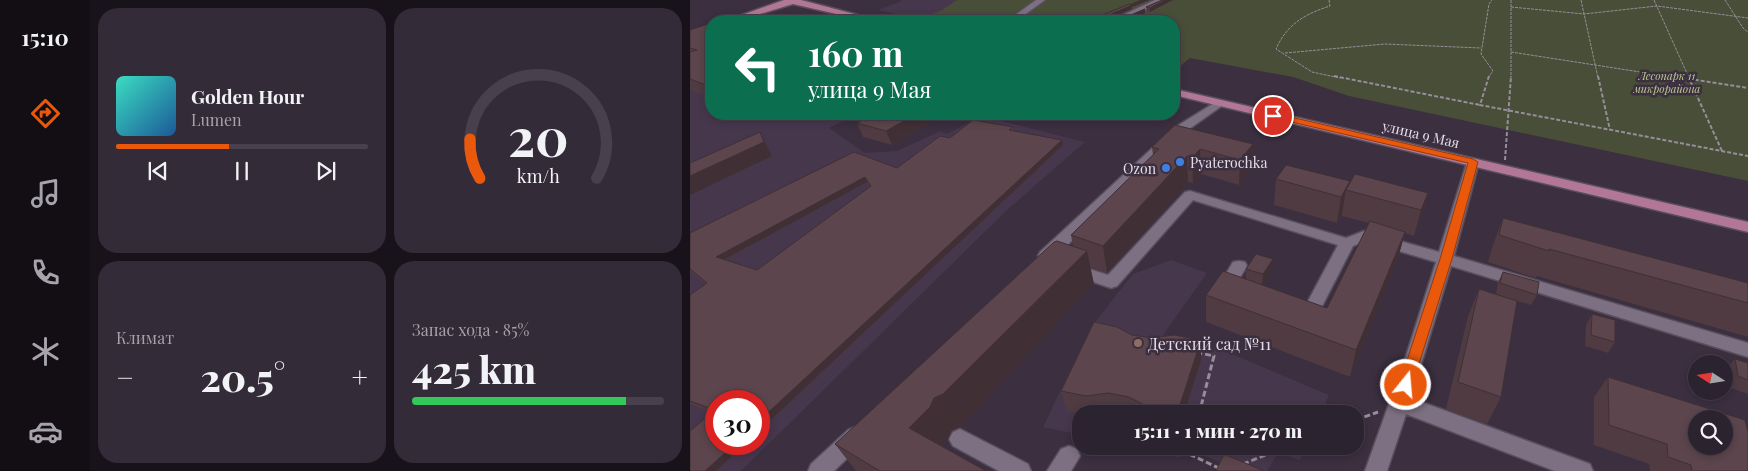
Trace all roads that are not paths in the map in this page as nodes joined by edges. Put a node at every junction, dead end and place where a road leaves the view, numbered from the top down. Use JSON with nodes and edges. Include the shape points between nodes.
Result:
{"nodes":[{"id":1,"x":793,"y":0,"type":"edge"},
{"id":2,"x":1041,"y":0,"type":"edge"},
{"id":3,"x":1162,"y":0,"type":"edge"},
{"id":4,"x":747,"y":15,"type":"edge"},
{"id":5,"x":853,"y":15,"type":"edge"},
{"id":6,"x":1020,"y":15,"type":"edge"},
{"id":7,"x":1128,"y":15,"type":"edge"},
{"id":8,"x":1180,"y":93,"type":"edge"},
{"id":9,"x":1219,"y":103,"type":"junction"},
{"id":10,"x":1473,"y":162,"type":"junction"},
{"id":11,"x":1748,"y":227,"type":"edge"},
{"id":12,"x":1347,"y":243,"type":"junction"},
{"id":13,"x":1446,"y":259,"type":"junction"},
{"id":14,"x":1239,"y":266,"type":"dead end"},
{"id":15,"x":1256,"y":292,"type":"edge"},
{"id":16,"x":1284,"y":301,"type":"edge"},
{"id":17,"x":1748,"y":350,"type":"edge"},
{"id":18,"x":1400,"y":403,"type":"junction"},
{"id":19,"x":868,"y":424,"type":"edge"},
{"id":20,"x":960,"y":438,"type":"dead end"},
{"id":21,"x":819,"y":471,"type":"edge"},
{"id":22,"x":1020,"y":471,"type":"edge"},
{"id":23,"x":1376,"y":471,"type":"edge"},
{"id":24,"x":1582,"y":471,"type":"edge"}],
"edges":[{"from":1,"to":4,"type":"main road"},
{"from":1,"to":5,"type":"main road"},
{"from":2,"to":6,"type":"street"},
{"from":3,"to":7,"type":"street"},
{"from":8,"to":9,"type":"main road","name":"улица 9 Мая"},
{"from":9,"to":10,"type":"main road","name":"улица 9 Мая"},
{"from":9,"to":12,"type":"street","via":[[1178,131],[1041,261],[1111,282],[1190,195]]},
{"from":10,"to":11,"type":"main road","name":"улица 9 Мая"},
{"from":10,"to":13,"type":"street"},
{"from":12,"to":13,"type":"street","via":[[1364,236]]},
{"from":12,"to":16,"type":"street","via":[[1311,311]]},
{"from":13,"to":17,"type":"street"},
{"from":13,"to":18,"type":"street"},
{"from":14,"to":15,"type":"street","via":[[1229,282]]},
{"from":18,"to":23,"type":"street"},
{"from":18,"to":24,"type":"street"},
{"from":19,"to":21,"type":"street"},
{"from":20,"to":22,"type":"street"}]}
